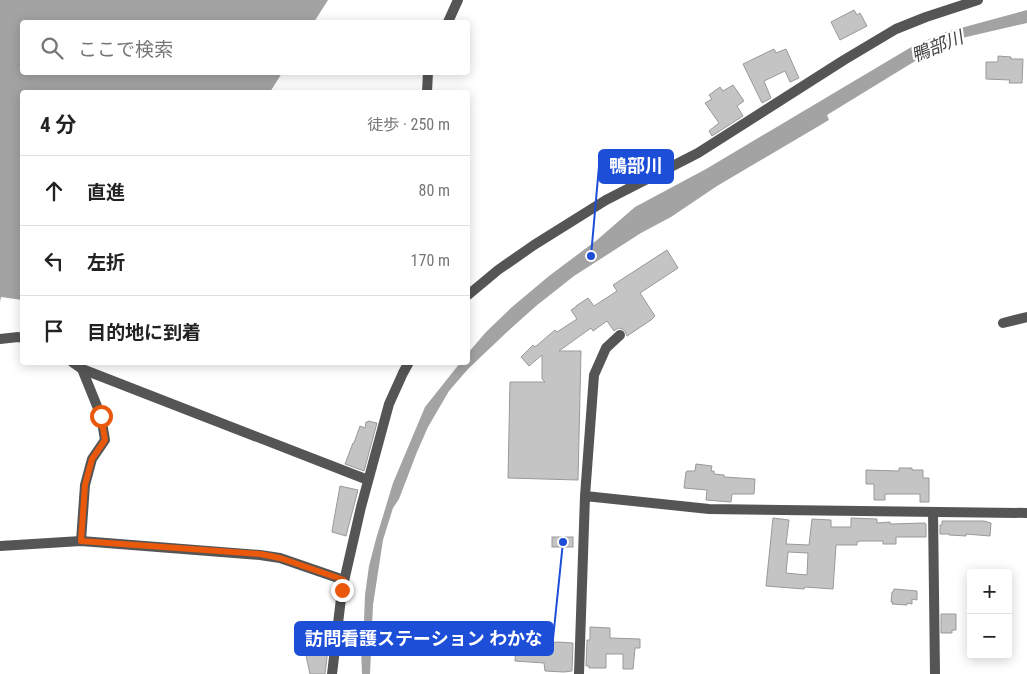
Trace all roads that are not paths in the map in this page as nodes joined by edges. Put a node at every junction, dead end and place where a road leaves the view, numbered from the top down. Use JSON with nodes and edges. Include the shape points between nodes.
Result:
{"nodes":[{"id":1,"x":458,"y":0,"type":"edge"},
{"id":2,"x":978,"y":0,"type":"edge"},
{"id":3,"x":449,"y":20,"type":"edge"},
{"id":4,"x":428,"y":75,"type":"edge"},
{"id":5,"x":427,"y":90,"type":"edge"},
{"id":6,"x":470,"y":293,"type":"edge"},
{"id":7,"x":1027,"y":317,"type":"edge"},
{"id":8,"x":1003,"y":323,"type":"dead end"},
{"id":9,"x":620,"y":335,"type":"dead end"},
{"id":10,"x":20,"y":338,"type":"edge"},
{"id":11,"x":0,"y":339,"type":"edge"},
{"id":12,"x":76,"y":365,"type":"edge"},
{"id":13,"x":407,"y":365,"type":"edge"},
{"id":14,"x":82,"y":369,"type":"junction"},
{"id":15,"x":368,"y":480,"type":"junction"},
{"id":16,"x":585,"y":496,"type":"junction"},
{"id":17,"x":934,"y":512,"type":"junction"},
{"id":18,"x":1027,"y":513,"type":"edge"},
{"id":19,"x":81,"y":541,"type":"junction"},
{"id":20,"x":0,"y":546,"type":"edge"},
{"id":21,"x":344,"y":580,"type":"junction"},
{"id":22,"x":332,"y":674,"type":"edge"},
{"id":23,"x":579,"y":674,"type":"edge"},
{"id":24,"x":935,"y":674,"type":"edge"}],
"edges":[{"from":1,"to":3,"type":"street"},
{"from":2,"to":6,"type":"street","via":[[896,29],[698,152],[606,200],[498,270]]},
{"from":4,"to":5,"type":"street"},
{"from":7,"to":8,"type":"street"},
{"from":9,"to":16,"type":"street","via":[[606,348],[594,375]]},
{"from":10,"to":11,"type":"street"},
{"from":12,"to":14,"type":"street"},
{"from":13,"to":15,"type":"street","via":[[389,404]]},
{"from":14,"to":15,"type":"street"},
{"from":14,"to":19,"type":"street","via":[[101,416],[105,440],[92,459],[85,485]]},
{"from":15,"to":21,"type":"street"},
{"from":16,"to":17,"type":"street","via":[[709,509]]},
{"from":16,"to":23,"type":"street"},
{"from":17,"to":18,"type":"street"},
{"from":17,"to":24,"type":"street"},
{"from":19,"to":20,"type":"street"},
{"from":19,"to":21,"type":"street","via":[[260,554]]},
{"from":21,"to":22,"type":"street"}]}
